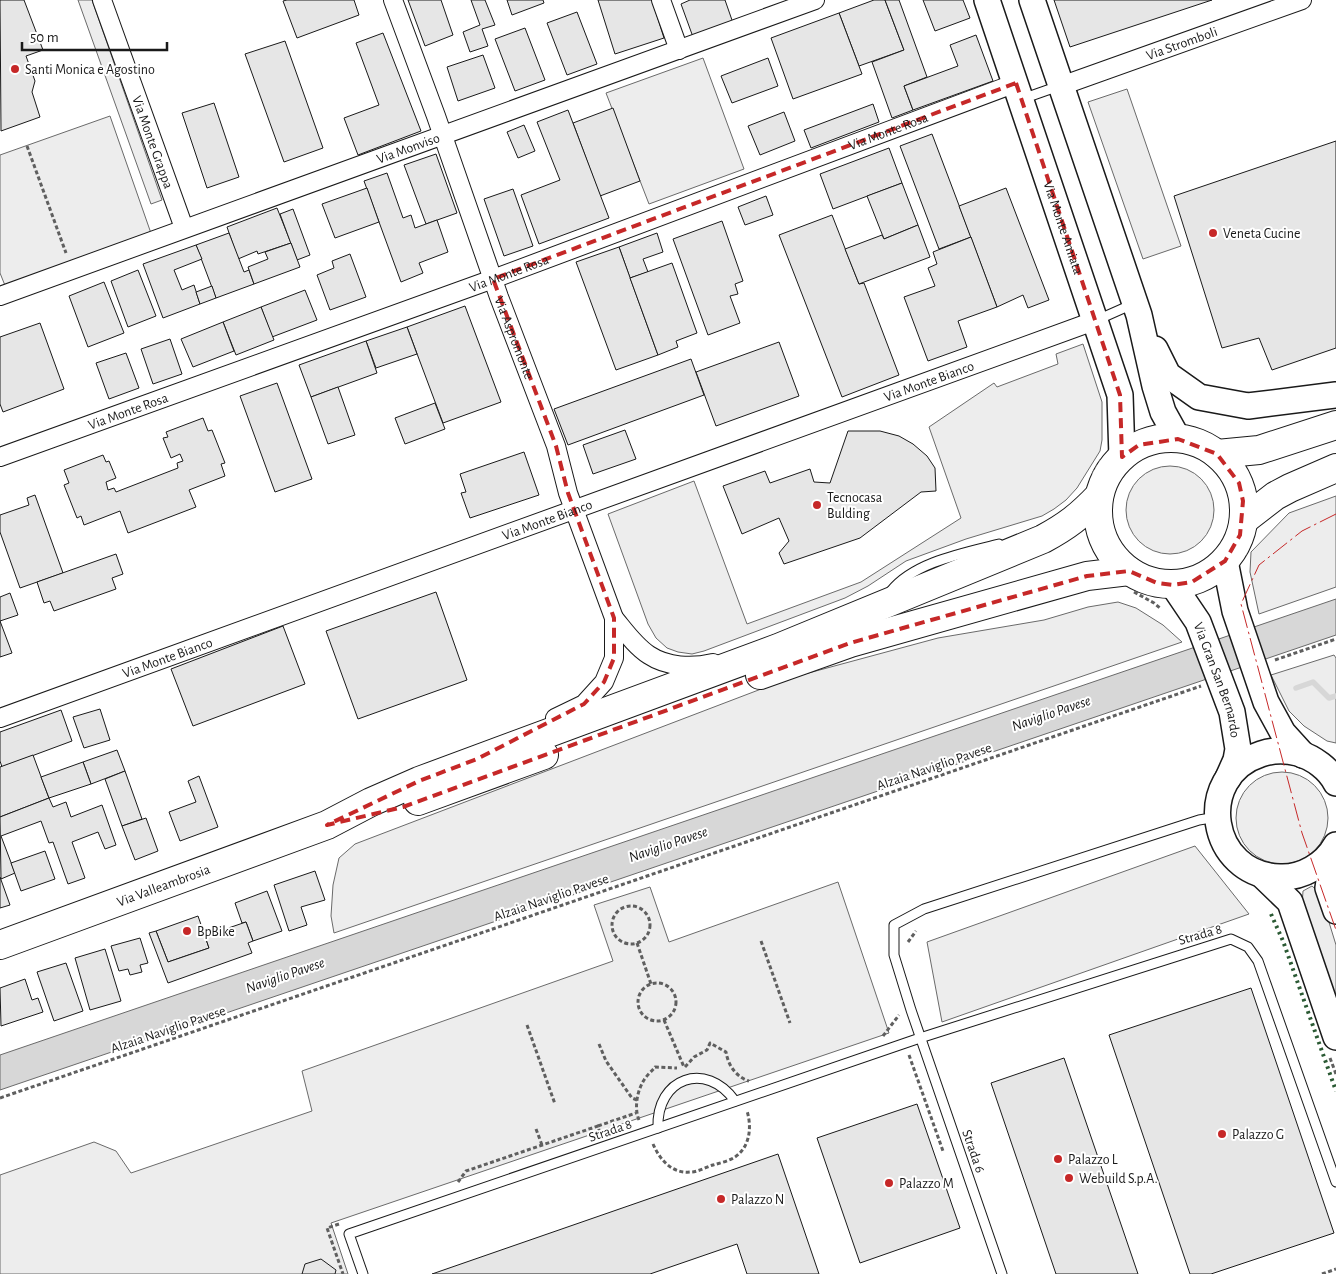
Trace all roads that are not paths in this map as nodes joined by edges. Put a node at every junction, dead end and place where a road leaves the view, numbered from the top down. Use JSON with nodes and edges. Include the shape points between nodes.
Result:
{"nodes":[{"id":1,"x":102,"y":0,"type":"edge"},
{"id":2,"x":393,"y":0,"type":"edge"},
{"id":3,"x":661,"y":0,"type":"edge"},
{"id":4,"x":815,"y":0,"type":"edge"},
{"id":5,"x":988,"y":0,"type":"edge"},
{"id":6,"x":1032,"y":0,"type":"edge"},
{"id":7,"x":1302,"y":0,"type":"edge"},
{"id":8,"x":679,"y":50,"type":"junction"},
{"id":9,"x":1061,"y":86,"type":"junction"},
{"id":10,"x":1019,"y":91,"type":"junction"},
{"id":11,"x":442,"y":136,"type":"junction"},
{"id":12,"x":184,"y":228,"type":"junction"},
{"id":13,"x":493,"y":279,"type":"junction"},
{"id":14,"x":0,"y":296,"type":"edge"},
{"id":15,"x":1137,"y":309,"type":"junction"},
{"id":16,"x":1094,"y":321,"type":"junction"},
{"id":17,"x":1336,"y":395,"type":"edge"},
{"id":18,"x":1336,"y":425,"type":"edge"},
{"id":19,"x":1178,"y":438,"type":"junction"},
{"id":20,"x":1216,"y":454,"type":"junction"},
{"id":21,"x":0,"y":457,"type":"edge"},
{"id":22,"x":1112,"y":457,"type":"junction"},
{"id":23,"x":1336,"y":468,"type":"edge"},
{"id":24,"x":1094,"y":487,"type":"junction"},
{"id":25,"x":575,"y":510,"type":"junction"},
{"id":26,"x":1066,"y":526,"type":"junction"},
{"id":27,"x":1249,"y":528,"type":"junction"},
{"id":28,"x":1014,"y":540,"type":"dead end"},
{"id":29,"x":1005,"y":543,"type":"dead end"},
{"id":30,"x":1234,"y":561,"type":"junction"},
{"id":31,"x":1129,"y":581,"type":"junction"},
{"id":32,"x":1172,"y":584,"type":"junction"},
{"id":33,"x":881,"y":605,"type":"junction"},
{"id":34,"x":614,"y":618,"type":"junction"},
{"id":35,"x":818,"y":631,"type":"junction"},
{"id":36,"x":0,"y":718,"type":"edge"},
{"id":37,"x":1303,"y":755,"type":"junction"},
{"id":38,"x":477,"y":759,"type":"junction"},
{"id":39,"x":1334,"y":776,"type":"edge"},
{"id":40,"x":1226,"y":780,"type":"junction"},
{"id":41,"x":1217,"y":817,"type":"junction"},
{"id":42,"x":327,"y":825,"type":"junction"},
{"id":43,"x":1335,"y":847,"type":"edge"},
{"id":44,"x":1262,"y":875,"type":"junction"},
{"id":45,"x":1336,"y":911,"type":"edge"},
{"id":46,"x":0,"y":945,"type":"edge"},
{"id":47,"x":1336,"y":1037,"type":"edge"},
{"id":48,"x":920,"y":1038,"type":"junction"},
{"id":49,"x":735,"y":1101,"type":"junction"},
{"id":50,"x":658,"y":1128,"type":"junction"},
{"id":51,"x":1336,"y":1182,"type":"edge"},
{"id":52,"x":363,"y":1274,"type":"edge"},
{"id":53,"x":1002,"y":1274,"type":"edge"}],
"edges":[{"from":1,"to":12,"type":"street","name":"Via Monte Grappa"},
{"from":2,"to":11,"type":"street","name":"Via Aspromonte"},
{"from":3,"to":8,"type":"street"},
{"from":4,"to":8,"type":"street","name":"Via Monviso"},
{"from":5,"to":10,"type":"main road","name":"Via Monte Amiata"},
{"from":6,"to":9,"type":"main road"},
{"from":7,"to":9,"type":"street","name":"Via Stromboli"},
{"from":8,"to":11,"type":"street","name":"Via Monviso"},
{"from":9,"to":10,"type":"lane"},
{"from":9,"to":15,"type":"main road"},
{"from":10,"to":13,"type":"street","name":"Via Monte Rosa"},
{"from":10,"to":16,"type":"main road","name":"Via Monte Amiata"},
{"from":11,"to":12,"type":"street","name":"Via Monviso"},
{"from":11,"to":13,"type":"street","name":"Via Aspromonte"},
{"from":12,"to":14,"type":"street","name":"Via Monviso"},
{"from":13,"to":21,"type":"street","name":"Via Monte Rosa"},
{"from":13,"to":25,"type":"street","name":"Via Aspromonte","via":[[556,446]]},
{"from":15,"to":16,"type":"lane"},
{"from":15,"to":17,"type":"main road","via":[[1168,375],[1199,397],[1248,406]]},
{"from":15,"to":19,"type":"main road","via":[[1163,412]]},
{"from":16,"to":22,"type":"main road","name":"Via Monte Amiata","via":[[1120,396]]},
{"from":16,"to":25,"type":"street","name":"Via Monte Bianco"},
{"from":18,"to":20,"type":"main road","via":[[1259,450]]},
{"from":19,"to":20,"type":"main road"},
{"from":19,"to":22,"type":"main road","via":[[1158,439]]},
{"from":20,"to":27,"type":"main road","via":[[1239,484]]},
{"from":22,"to":24,"type":"main road","via":[[1107,475]]},
{"from":23,"to":27,"type":"main road","via":[[1275,496]]},
{"from":24,"to":26,"type":"main road","via":[[1081,515]]},
{"from":24,"to":31,"type":"main road","via":[[1103,538]]},
{"from":25,"to":34,"type":"street","name":"Via Aspromonte"},
{"from":25,"to":36,"type":"street","name":"Via Monte Bianco"},
{"from":26,"to":28,"type":"lane"},
{"from":26,"to":33,"type":"main road"},
{"from":27,"to":30,"type":"main road","via":[[1237,542]]},
{"from":29,"to":33,"type":"lane","via":[[953,556],[913,573],[893,589]]},
{"from":30,"to":32,"type":"main road","via":[[1192,582]]},
{"from":30,"to":37,"type":"main road","via":[[1235,611],[1253,666],[1266,702],[1283,733]]},
{"from":31,"to":32,"type":"main road","via":[[1142,578]]},
{"from":31,"to":42,"type":"main road","via":[[1087,576],[850,643],[403,806]]},
{"from":32,"to":40,"type":"main road","name":"Via Gran San Bernardo","via":[[1198,622],[1232,712],[1238,749]]},
{"from":33,"to":35,"type":"main road"},
{"from":34,"to":35,"type":"street","via":[[649,655],[663,662],[693,666],[716,662],[783,636]]},
{"from":34,"to":38,"type":"street","via":[[614,658],[604,682],[584,704]]},
{"from":35,"to":38,"type":"main road"},
{"from":37,"to":39,"type":"main road"},
{"from":37,"to":40,"type":"main road","via":[[1274,751],[1256,756],[1239,766]]},
{"from":38,"to":42,"type":"main road","via":[[419,780]]},
{"from":40,"to":41,"type":"main road","name":"Via Gran San Bernardo","via":[[1219,798]]},
{"from":41,"to":44,"type":"main road","via":[[1221,836],[1230,853],[1245,867]]},
{"from":41,"to":48,"type":"lane","via":[[1198,820],[924,909],[894,924],[894,955]]},
{"from":42,"to":46,"type":"main road","name":"Via Valleambrosia"},
{"from":43,"to":44,"type":"main road","via":[[1320,864],[1302,874],[1282,878]]},
{"from":43,"to":45,"type":"main road","via":[[1328,888]]},
{"from":44,"to":47,"type":"main road","via":[[1290,902]]},
{"from":48,"to":49,"type":"lane","name":"Strada 8"},
{"from":48,"to":51,"type":"lane","name":"Strada 8","via":[[1231,939],[1248,947],[1258,961]]},
{"from":48,"to":53,"type":"lane","name":"Strada 6"},
{"from":49,"to":50,"type":"lane","name":"Strada 8"},
{"from":49,"to":50,"type":"lane","via":[[721,1085],[711,1080],[688,1080],[668,1091],[661,1102]]},
{"from":50,"to":52,"type":"lane","name":"Strada 8","via":[[349,1234]]}]}
